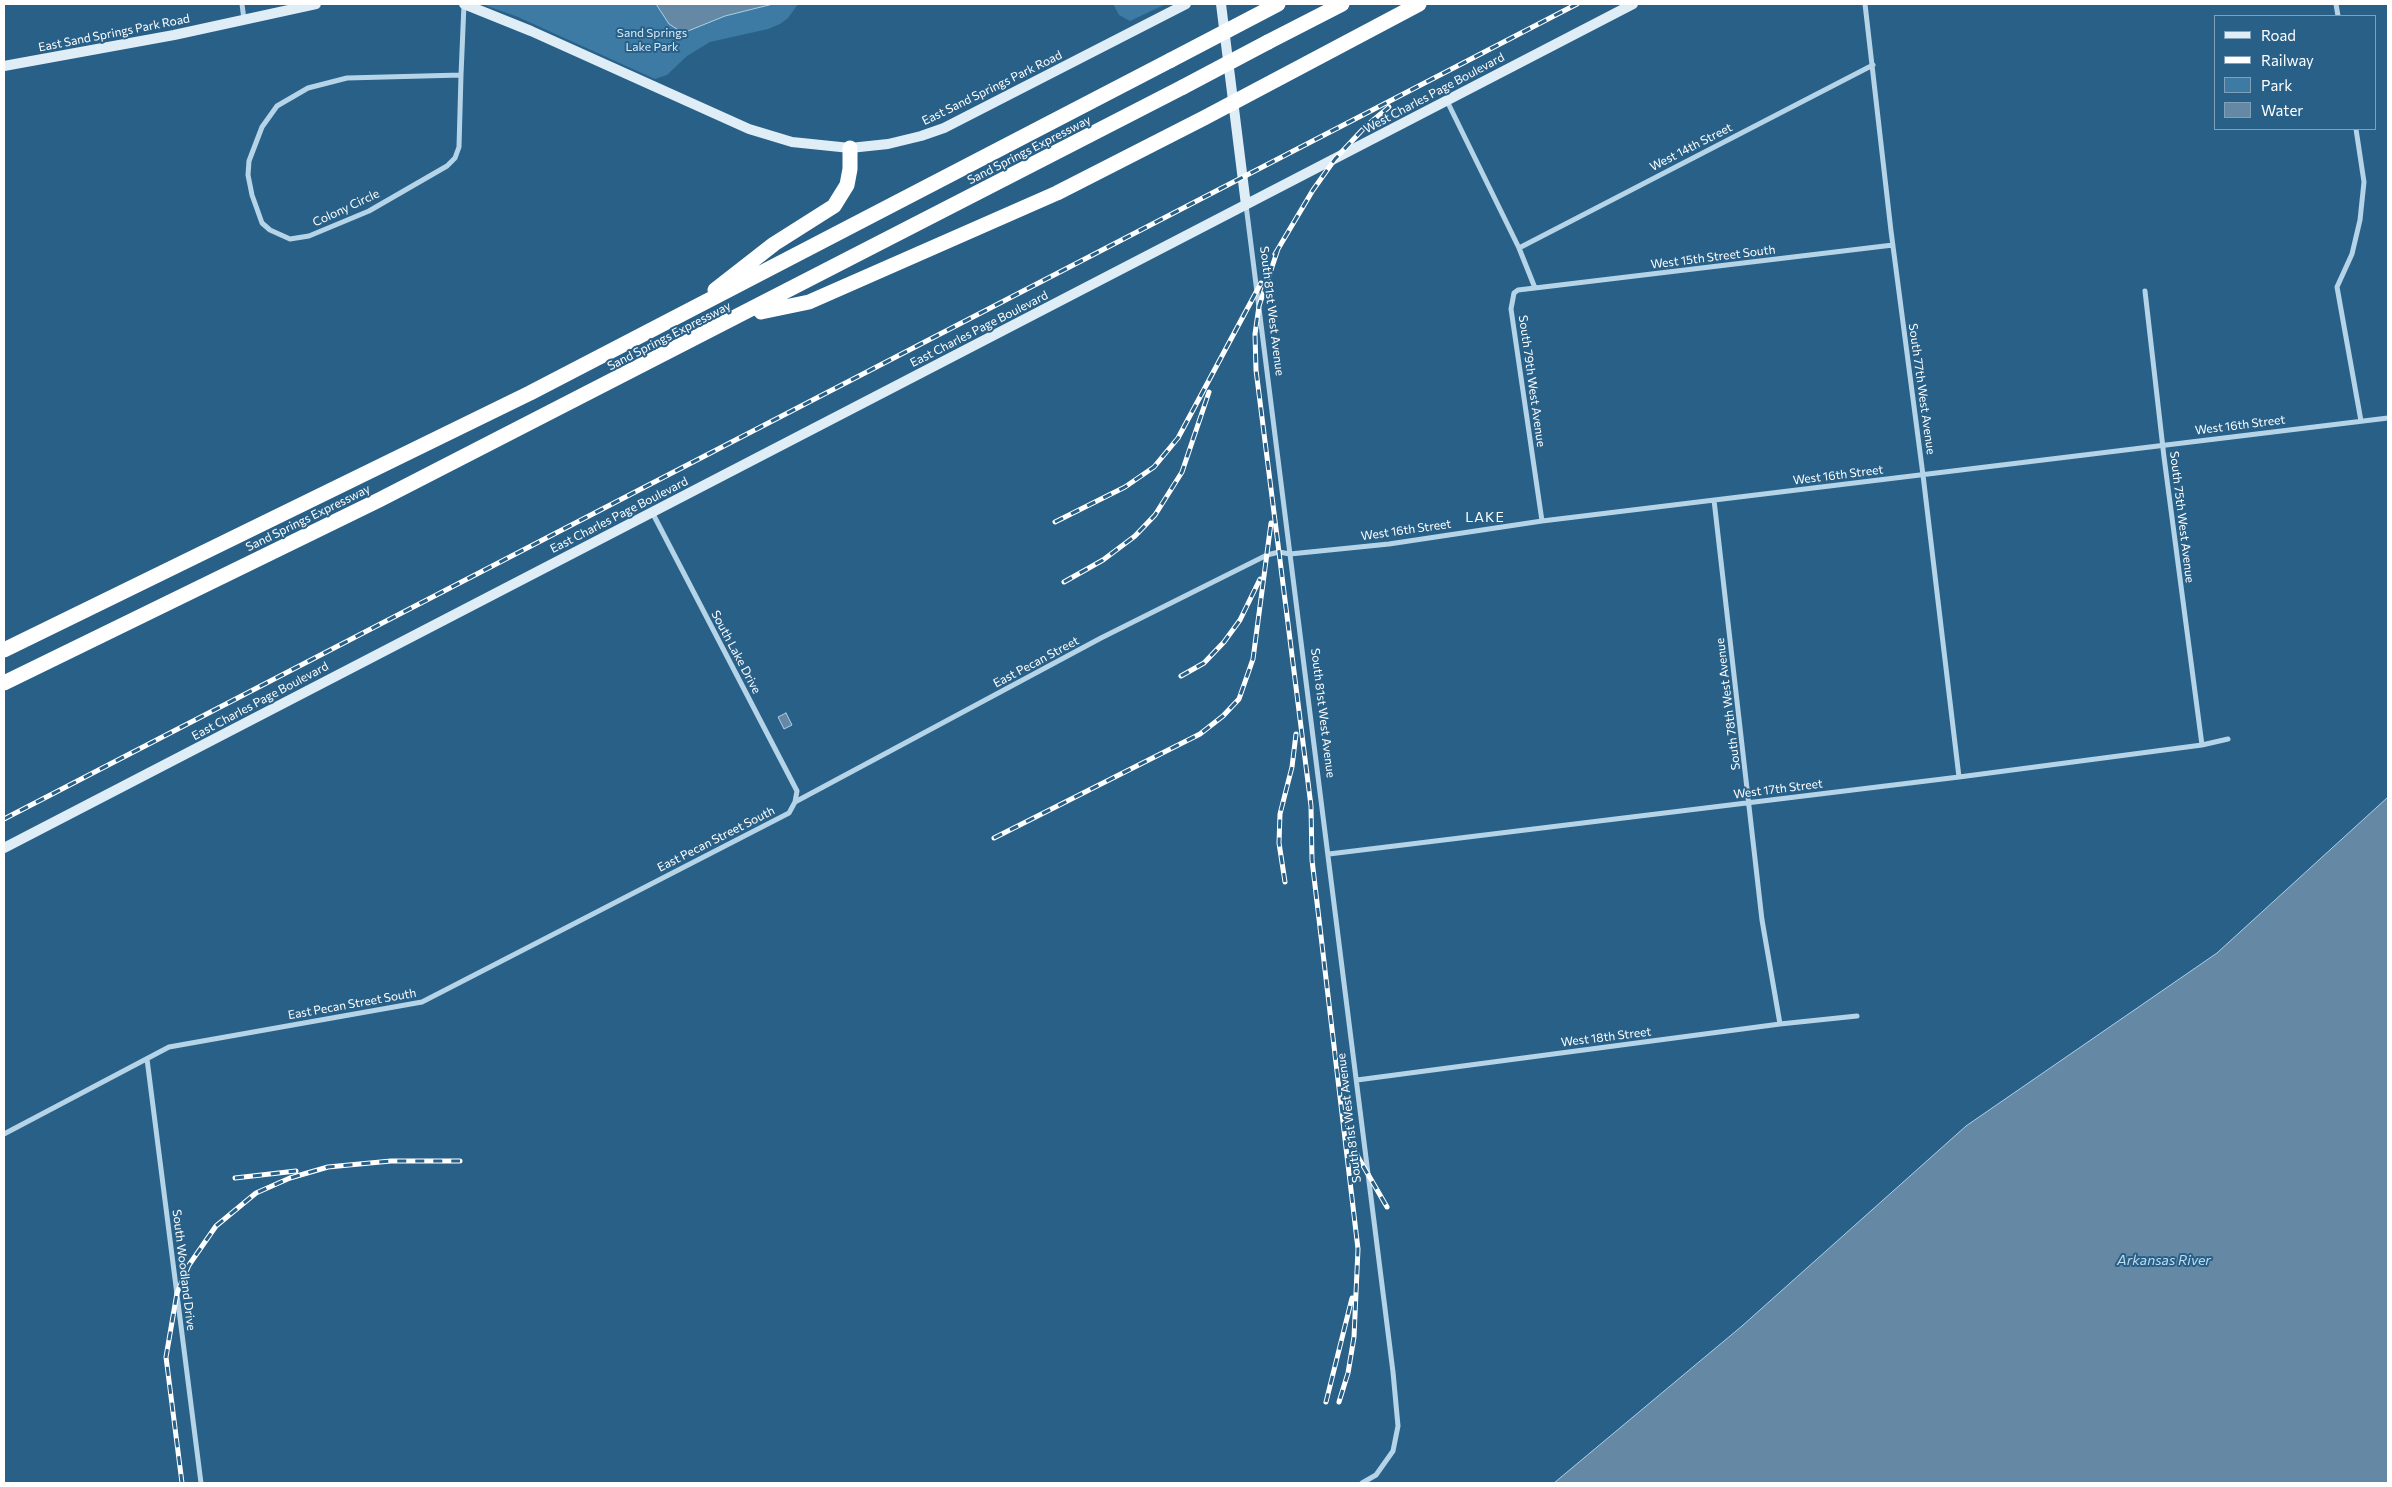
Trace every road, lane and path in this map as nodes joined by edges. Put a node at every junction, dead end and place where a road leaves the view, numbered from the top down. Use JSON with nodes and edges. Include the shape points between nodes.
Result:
{"nodes":[{"id":1,"x":242,"y":4,"type":"edge"},
{"id":2,"x":316,"y":4,"type":"edge"},
{"id":3,"x":464,"y":4,"type":"edge"},
{"id":4,"x":1186,"y":4,"type":"edge"},
{"id":5,"x":1220,"y":4,"type":"edge"},
{"id":6,"x":1278,"y":4,"type":"edge"},
{"id":7,"x":1342,"y":4,"type":"edge"},
{"id":8,"x":1419,"y":4,"type":"edge"},
{"id":9,"x":1633,"y":4,"type":"edge"},
{"id":10,"x":1865,"y":4,"type":"edge"},
{"id":11,"x":244,"y":20,"type":"junction"},
{"id":12,"x":1872,"y":65,"type":"junction"},
{"id":13,"x":4,"y":66,"type":"edge"},
{"id":14,"x":461,"y":75,"type":"junction"},
{"id":15,"x":1446,"y":100,"type":"junction"},
{"id":16,"x":1232,"y":102,"type":"junction"},
{"id":17,"x":2356,"y":130,"type":"edge"},
{"id":18,"x":850,"y":148,"type":"junction"},
{"id":19,"x":1246,"y":205,"type":"junction"},
{"id":20,"x":1893,"y":246,"type":"junction"},
{"id":21,"x":1520,"y":248,"type":"junction"},
{"id":22,"x":1535,"y":288,"type":"junction"},
{"id":23,"x":2145,"y":291,"type":"dead end"},
{"id":24,"x":686,"y":314,"type":"junction"},
{"id":25,"x":742,"y":316,"type":"junction"},
{"id":26,"x":2388,"y":418,"type":"edge"},
{"id":27,"x":2361,"y":421,"type":"junction"},
{"id":28,"x":2163,"y":444,"type":"junction"},
{"id":29,"x":1923,"y":475,"type":"junction"},
{"id":30,"x":1714,"y":500,"type":"junction"},
{"id":31,"x":652,"y":512,"type":"junction"},
{"id":32,"x":1542,"y":521,"type":"junction"},
{"id":33,"x":1290,"y":554,"type":"junction"},
{"id":34,"x":4,"y":650,"type":"edge"},
{"id":35,"x":4,"y":683,"type":"edge"},
{"id":36,"x":2228,"y":739,"type":"dead end"},
{"id":37,"x":2202,"y":745,"type":"junction"},
{"id":38,"x":1959,"y":777,"type":"junction"},
{"id":39,"x":795,"y":802,"type":"junction"},
{"id":40,"x":1750,"y":803,"type":"junction"},
{"id":41,"x":4,"y":848,"type":"edge"},
{"id":42,"x":1329,"y":854,"type":"junction"},
{"id":43,"x":1857,"y":1016,"type":"dead end"},
{"id":44,"x":1780,"y":1024,"type":"junction"},
{"id":45,"x":147,"y":1059,"type":"junction"},
{"id":46,"x":1357,"y":1080,"type":"junction"},
{"id":47,"x":4,"y":1134,"type":"edge"},
{"id":48,"x":201,"y":1483,"type":"edge"},
{"id":49,"x":1362,"y":1483,"type":"edge"}],
"edges":[{"from":1,"to":11,"type":"street"},
{"from":2,"to":11,"type":"main road","name":"East Sand Springs Park Road"},
{"from":3,"to":14,"type":"street","name":"Colony Circle"},
{"from":3,"to":18,"type":"main road","name":"East Sand Springs Park Road","via":[[749,129],[792,142]]},
{"from":4,"to":18,"type":"main road","name":"East Sand Springs Park Road","via":[[944,128],[888,144]]},
{"from":5,"to":16,"type":"main road","name":"South 81st West Avenue"},
{"from":6,"to":24,"type":"highway","name":"Sand Springs Expressway","bridge":true},
{"from":7,"to":25,"type":"highway","name":"Sand Springs Expressway","bridge":true},
{"from":8,"to":16,"type":"highway"},
{"from":9,"to":15,"type":"main road","name":"West Charles Page Boulevard"},
{"from":10,"to":12,"type":"street","name":"South 77th West Avenue"},
{"from":11,"to":13,"type":"main road","name":"East Sand Springs Park Road"},
{"from":12,"to":20,"type":"street","name":"South 77th West Avenue"},
{"from":12,"to":21,"type":"street","name":"West 14th Street"},
{"from":14,"to":14,"type":"street","name":"Colony Circle","via":[[340,80],[308,88],[276,106],[262,127],[249,161],[248,176],[262,223],[274,233],[290,239],[309,236],[369,211],[447,166],[459,147]]},
{"from":15,"to":19,"type":"main road","name":"West Charles Page Boulevard"},
{"from":15,"to":21,"type":"street"},
{"from":16,"to":19,"type":"main road","name":"South 81st West Avenue"},
{"from":16,"to":25,"type":"highway","via":[[994,222],[809,302]]},
{"from":17,"to":27,"type":"street","via":[[2364,182],[2360,220],[2352,254],[2337,287]]},
{"from":18,"to":24,"type":"highway","via":[[847,184],[834,206],[774,244]]},
{"from":19,"to":31,"type":"main road","name":"East Charles Page Boulevard"},
{"from":19,"to":33,"type":"street","name":"South 81st West Avenue"},
{"from":20,"to":22,"type":"street","name":"West 15th Street South"},
{"from":20,"to":29,"type":"street","name":"South 77th West Avenue"},
{"from":21,"to":22,"type":"street"},
{"from":22,"to":32,"type":"street","name":"South 79th West Avenue","via":[[1514,293],[1511,309]]},
{"from":23,"to":28,"type":"street","name":"South 75th West Avenue"},
{"from":24,"to":34,"type":"highway","name":"Sand Springs Expressway","via":[[530,394]]},
{"from":25,"to":35,"type":"highway","name":"Sand Springs Expressway","via":[[379,500]]},
{"from":26,"to":27,"type":"street","name":"West 16th Street"},
{"from":27,"to":28,"type":"street","name":"West 16th Street"},
{"from":28,"to":29,"type":"street","name":"West 16th Street"},
{"from":28,"to":37,"type":"street","name":"South 75th West Avenue"},
{"from":29,"to":30,"type":"street","name":"West 16th Street"},
{"from":29,"to":38,"type":"street","name":"South 77th West Avenue"},
{"from":30,"to":32,"type":"street","name":"West 16th Street"},
{"from":30,"to":40,"type":"street","name":"South 78th West Avenue"},
{"from":31,"to":39,"type":"street","name":"South Lake Drive","via":[[797,790]]},
{"from":31,"to":41,"type":"main road","name":"East Charles Page Boulevard"},
{"from":32,"to":33,"type":"street","name":"West 16th Street","via":[[1389,544]]},
{"from":33,"to":39,"type":"street","name":"East Pecan Street","via":[[1267,555],[1171,603]]},
{"from":33,"to":42,"type":"street","name":"South 81st West Avenue"},
{"from":36,"to":37,"type":"street","name":"West 17th Street"},
{"from":37,"to":38,"type":"street","name":"West 17th Street"},
{"from":38,"to":40,"type":"street","name":"West 17th Street"},
{"from":39,"to":45,"type":"street","name":"East Pecan Street South","via":[[789,813],[422,1002],[169,1047]]},
{"from":40,"to":42,"type":"street","name":"West 17th Street"},
{"from":40,"to":44,"type":"street","name":"South 78th West Avenue","via":[[1762,920]]},
{"from":42,"to":46,"type":"street","name":"South 81st West Avenue"},
{"from":43,"to":44,"type":"street","name":"West 18th Street"},
{"from":44,"to":46,"type":"street","name":"West 18th Street"},
{"from":45,"to":47,"type":"street","name":"East Pecan Street South"},
{"from":45,"to":48,"type":"street","name":"South Woodland Drive"},
{"from":46,"to":49,"type":"street","name":"South 81st West Avenue","via":[[1386,1298],[1398,1426],[1393,1451],[1376,1475]]}]}
